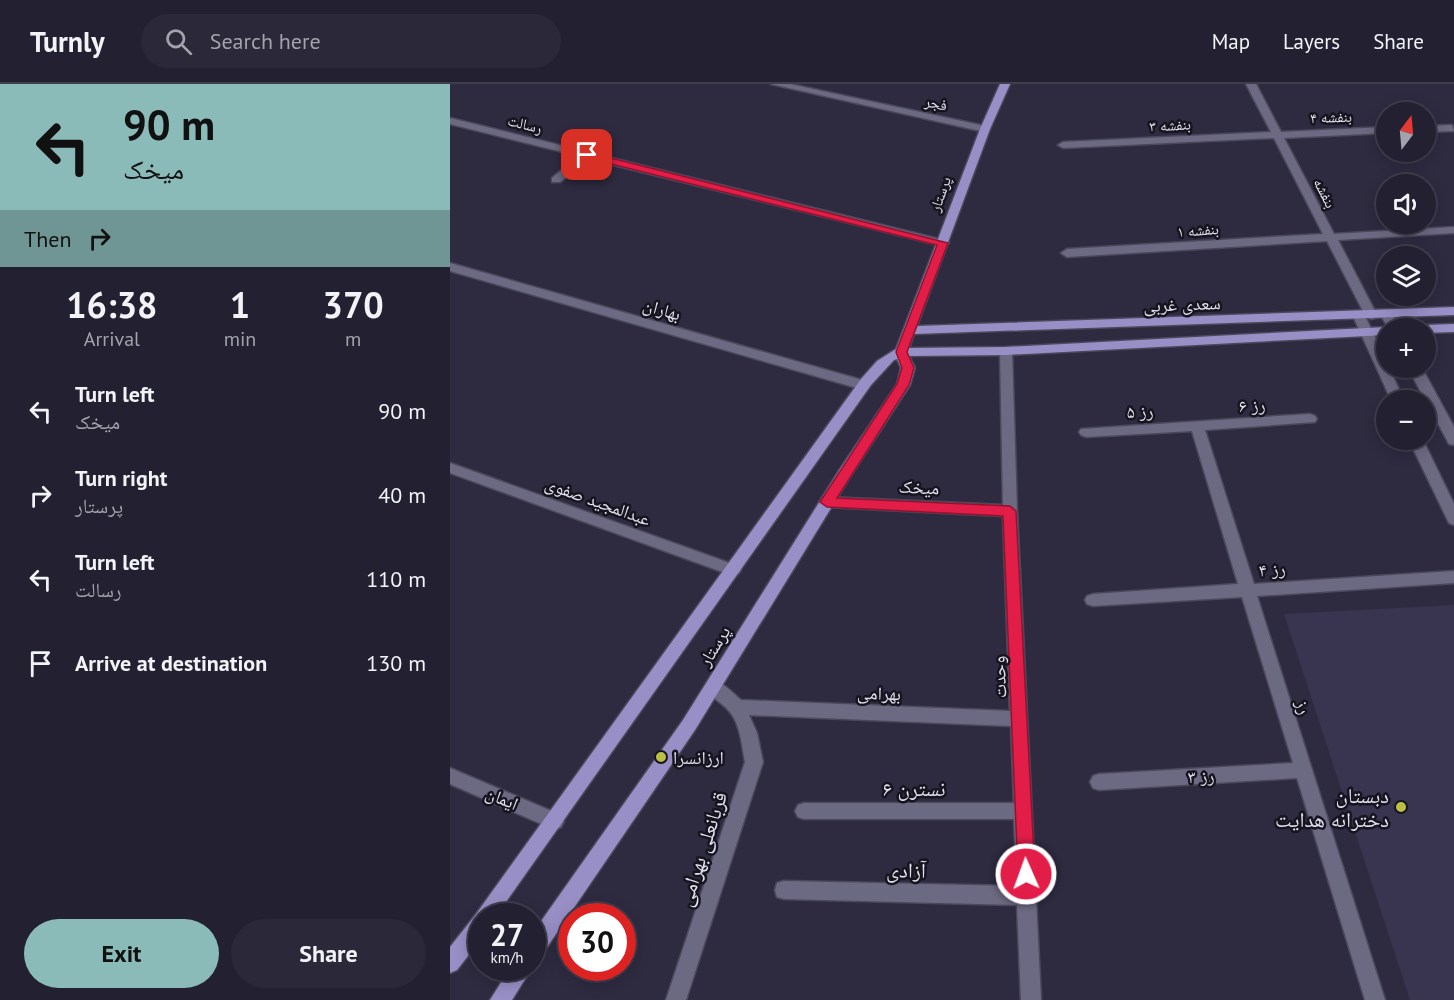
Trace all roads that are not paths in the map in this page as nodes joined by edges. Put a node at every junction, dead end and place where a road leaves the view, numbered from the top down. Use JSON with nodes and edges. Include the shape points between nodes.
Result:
{"nodes":[{"id":1,"x":776,"y":84,"type":"edge"},
{"id":2,"x":1005,"y":84,"type":"edge"},
{"id":3,"x":1251,"y":84,"type":"edge"},
{"id":4,"x":450,"y":120,"type":"edge"},
{"id":5,"x":1452,"y":128,"type":"dead end"},
{"id":6,"x":985,"y":129,"type":"junction"},
{"id":7,"x":1436,"y":129,"type":"edge"},
{"id":8,"x":1376,"y":130,"type":"edge"},
{"id":9,"x":1278,"y":135,"type":"junction"},
{"id":10,"x":1063,"y":145,"type":"dead end"},
{"id":11,"x":587,"y":155,"type":"junction"},
{"id":12,"x":556,"y":180,"type":"dead end"},
{"id":13,"x":1454,"y":230,"type":"edge"},
{"id":14,"x":1330,"y":237,"type":"junction"},
{"id":15,"x":943,"y":243,"type":"junction"},
{"id":16,"x":1067,"y":253,"type":"dead end"},
{"id":17,"x":450,"y":267,"type":"edge"},
{"id":18,"x":1454,"y":311,"type":"edge"},
{"id":19,"x":1387,"y":315,"type":"junction"},
{"id":20,"x":1365,"y":316,"type":"junction"},
{"id":21,"x":1389,"y":318,"type":"edge"},
{"id":22,"x":1454,"y":328,"type":"edge"},
{"id":23,"x":1436,"y":329,"type":"edge"},
{"id":24,"x":911,"y":330,"type":"junction"},
{"id":25,"x":1376,"y":332,"type":"edge"},
{"id":26,"x":1367,"y":333,"type":"junction"},
{"id":27,"x":1006,"y":351,"type":"junction"},
{"id":28,"x":902,"y":352,"type":"junction"},
{"id":29,"x":1420,"y":378,"type":"edge"},
{"id":30,"x":864,"y":385,"type":"junction"},
{"id":31,"x":1393,"y":390,"type":"edge"},
{"id":32,"x":1310,"y":419,"type":"dead end"},
{"id":33,"x":1197,"y":426,"type":"junction"},
{"id":34,"x":1086,"y":432,"type":"dead end"},
{"id":35,"x":1454,"y":440,"type":"edge"},
{"id":36,"x":1421,"y":450,"type":"edge"},
{"id":37,"x":450,"y":468,"type":"edge"},
{"id":38,"x":827,"y":502,"type":"junction"},
{"id":39,"x":1010,"y":511,"type":"junction"},
{"id":40,"x":1454,"y":519,"type":"edge"},
{"id":41,"x":733,"y":570,"type":"junction"},
{"id":42,"x":1454,"y":577,"type":"edge"},
{"id":43,"x":1248,"y":590,"type":"junction"},
{"id":44,"x":1093,"y":600,"type":"dead end"},
{"id":45,"x":713,"y":687,"type":"junction"},
{"id":46,"x":736,"y":707,"type":"junction"},
{"id":47,"x":1020,"y":719,"type":"junction"},
{"id":48,"x":1304,"y":770,"type":"junction"},
{"id":49,"x":450,"y":776,"type":"edge"},
{"id":50,"x":1098,"y":782,"type":"dead end"},
{"id":51,"x":804,"y":811,"type":"dead end"},
{"id":52,"x":1024,"y":811,"type":"junction"},
{"id":53,"x":555,"y":820,"type":"junction"},
{"id":54,"x":784,"y":890,"type":"dead end"},
{"id":55,"x":1027,"y":896,"type":"junction"},
{"id":56,"x":494,"y":903,"type":"edge"},
{"id":57,"x":546,"y":932,"type":"edge"},
{"id":58,"x":468,"y":939,"type":"edge"},
{"id":59,"x":450,"y":963,"type":"edge"},
{"id":60,"x":513,"y":981,"type":"edge"},
{"id":61,"x":500,"y":1000,"type":"edge"},
{"id":62,"x":676,"y":1000,"type":"edge"},
{"id":63,"x":1031,"y":1000,"type":"edge"},
{"id":64,"x":1375,"y":1000,"type":"edge"}],
"edges":[{"from":1,"to":6,"type":"street","name":"فجر"},
{"from":2,"to":6,"type":"main road","name":"پرستار"},
{"from":3,"to":9,"type":"street","name":"بنفشه"},
{"from":4,"to":11,"type":"street","name":"رسالت"},
{"from":5,"to":7,"type":"street"},
{"from":6,"to":15,"type":"main road","name":"پرستار"},
{"from":8,"to":9,"type":"street","name":"بنفشه ۴"},
{"from":9,"to":10,"type":"street","name":"بنفشه ۳"},
{"from":9,"to":14,"type":"street","name":"بنفشه"},
{"from":11,"to":12,"type":"street"},
{"from":11,"to":15,"type":"street","name":"رسالت"},
{"from":13,"to":14,"type":"street","name":"بنفشه ۱"},
{"from":14,"to":16,"type":"street","name":"بنفشه ۱"},
{"from":14,"to":20,"type":"street","name":"بنفشه"},
{"from":15,"to":24,"type":"main road","name":"پرستار"},
{"from":17,"to":30,"type":"street","name":"بهاران"},
{"from":18,"to":19,"type":"main road","name":"سعدی غربی"},
{"from":19,"to":20,"type":"main road","name":"سعدی غربی"},
{"from":19,"to":21,"type":"street"},
{"from":20,"to":24,"type":"main road","name":"سعدی غربی"},
{"from":20,"to":26,"type":"street","name":"بنفشه"},
{"from":22,"to":23,"type":"main road"},
{"from":24,"to":28,"type":"main road","name":"پرستار"},
{"from":25,"to":26,"type":"main road","name":"سعدی غربی"},
{"from":26,"to":27,"type":"main road","name":"سعدی غربی"},
{"from":26,"to":31,"type":"street","name":"بنفشه"},
{"from":27,"to":28,"type":"main road","name":"سعدی غربی"},
{"from":27,"to":39,"type":"street","name":"وحدت"},
{"from":28,"to":30,"type":"main road","name":"پرستار","via":[[881,363]]},
{"from":28,"to":38,"type":"main road","name":"پرستار","via":[[908,368],[903,385]]},
{"from":29,"to":35,"type":"street"},
{"from":30,"to":41,"type":"main road","name":"پرستار"},
{"from":32,"to":33,"type":"street","name":"رز ۶"},
{"from":33,"to":34,"type":"street","name":"رز ۵"},
{"from":33,"to":43,"type":"street","name":"رز"},
{"from":36,"to":40,"type":"street"},
{"from":37,"to":41,"type":"street","name":"عبدالمجید صفوی"},
{"from":38,"to":39,"type":"street","name":"میخک"},
{"from":38,"to":45,"type":"main road","name":"پرستار"},
{"from":39,"to":47,"type":"street","name":"وحدت"},
{"from":41,"to":53,"type":"main road","name":"پرستار"},
{"from":42,"to":43,"type":"street","name":"رز ۴"},
{"from":43,"to":44,"type":"street","name":"رز ۴"},
{"from":43,"to":48,"type":"street","name":"رز"},
{"from":45,"to":46,"type":"street","name":"قربانعلی بهرامی"},
{"from":45,"to":57,"type":"main road","name":"پرستار"},
{"from":46,"to":47,"type":"street","name":"بهرامی"},
{"from":46,"to":62,"type":"street","name":"قربانعلی بهرامی","via":[[748,733],[754,762]]},
{"from":47,"to":52,"type":"street","name":"وحدت"},
{"from":48,"to":50,"type":"street","name":"رز ۳"},
{"from":48,"to":64,"type":"street","name":"رز"},
{"from":49,"to":53,"type":"street","name":"ایمان"},
{"from":51,"to":52,"type":"street","name":"نسترن ۶"},
{"from":52,"to":55,"type":"street","name":"وحدت"},
{"from":53,"to":56,"type":"main road","name":"پرستار"},
{"from":54,"to":55,"type":"street","name":"آزادی"},
{"from":55,"to":63,"type":"street","name":"وحدت"},
{"from":58,"to":59,"type":"main road"},
{"from":60,"to":61,"type":"main road"}]}
